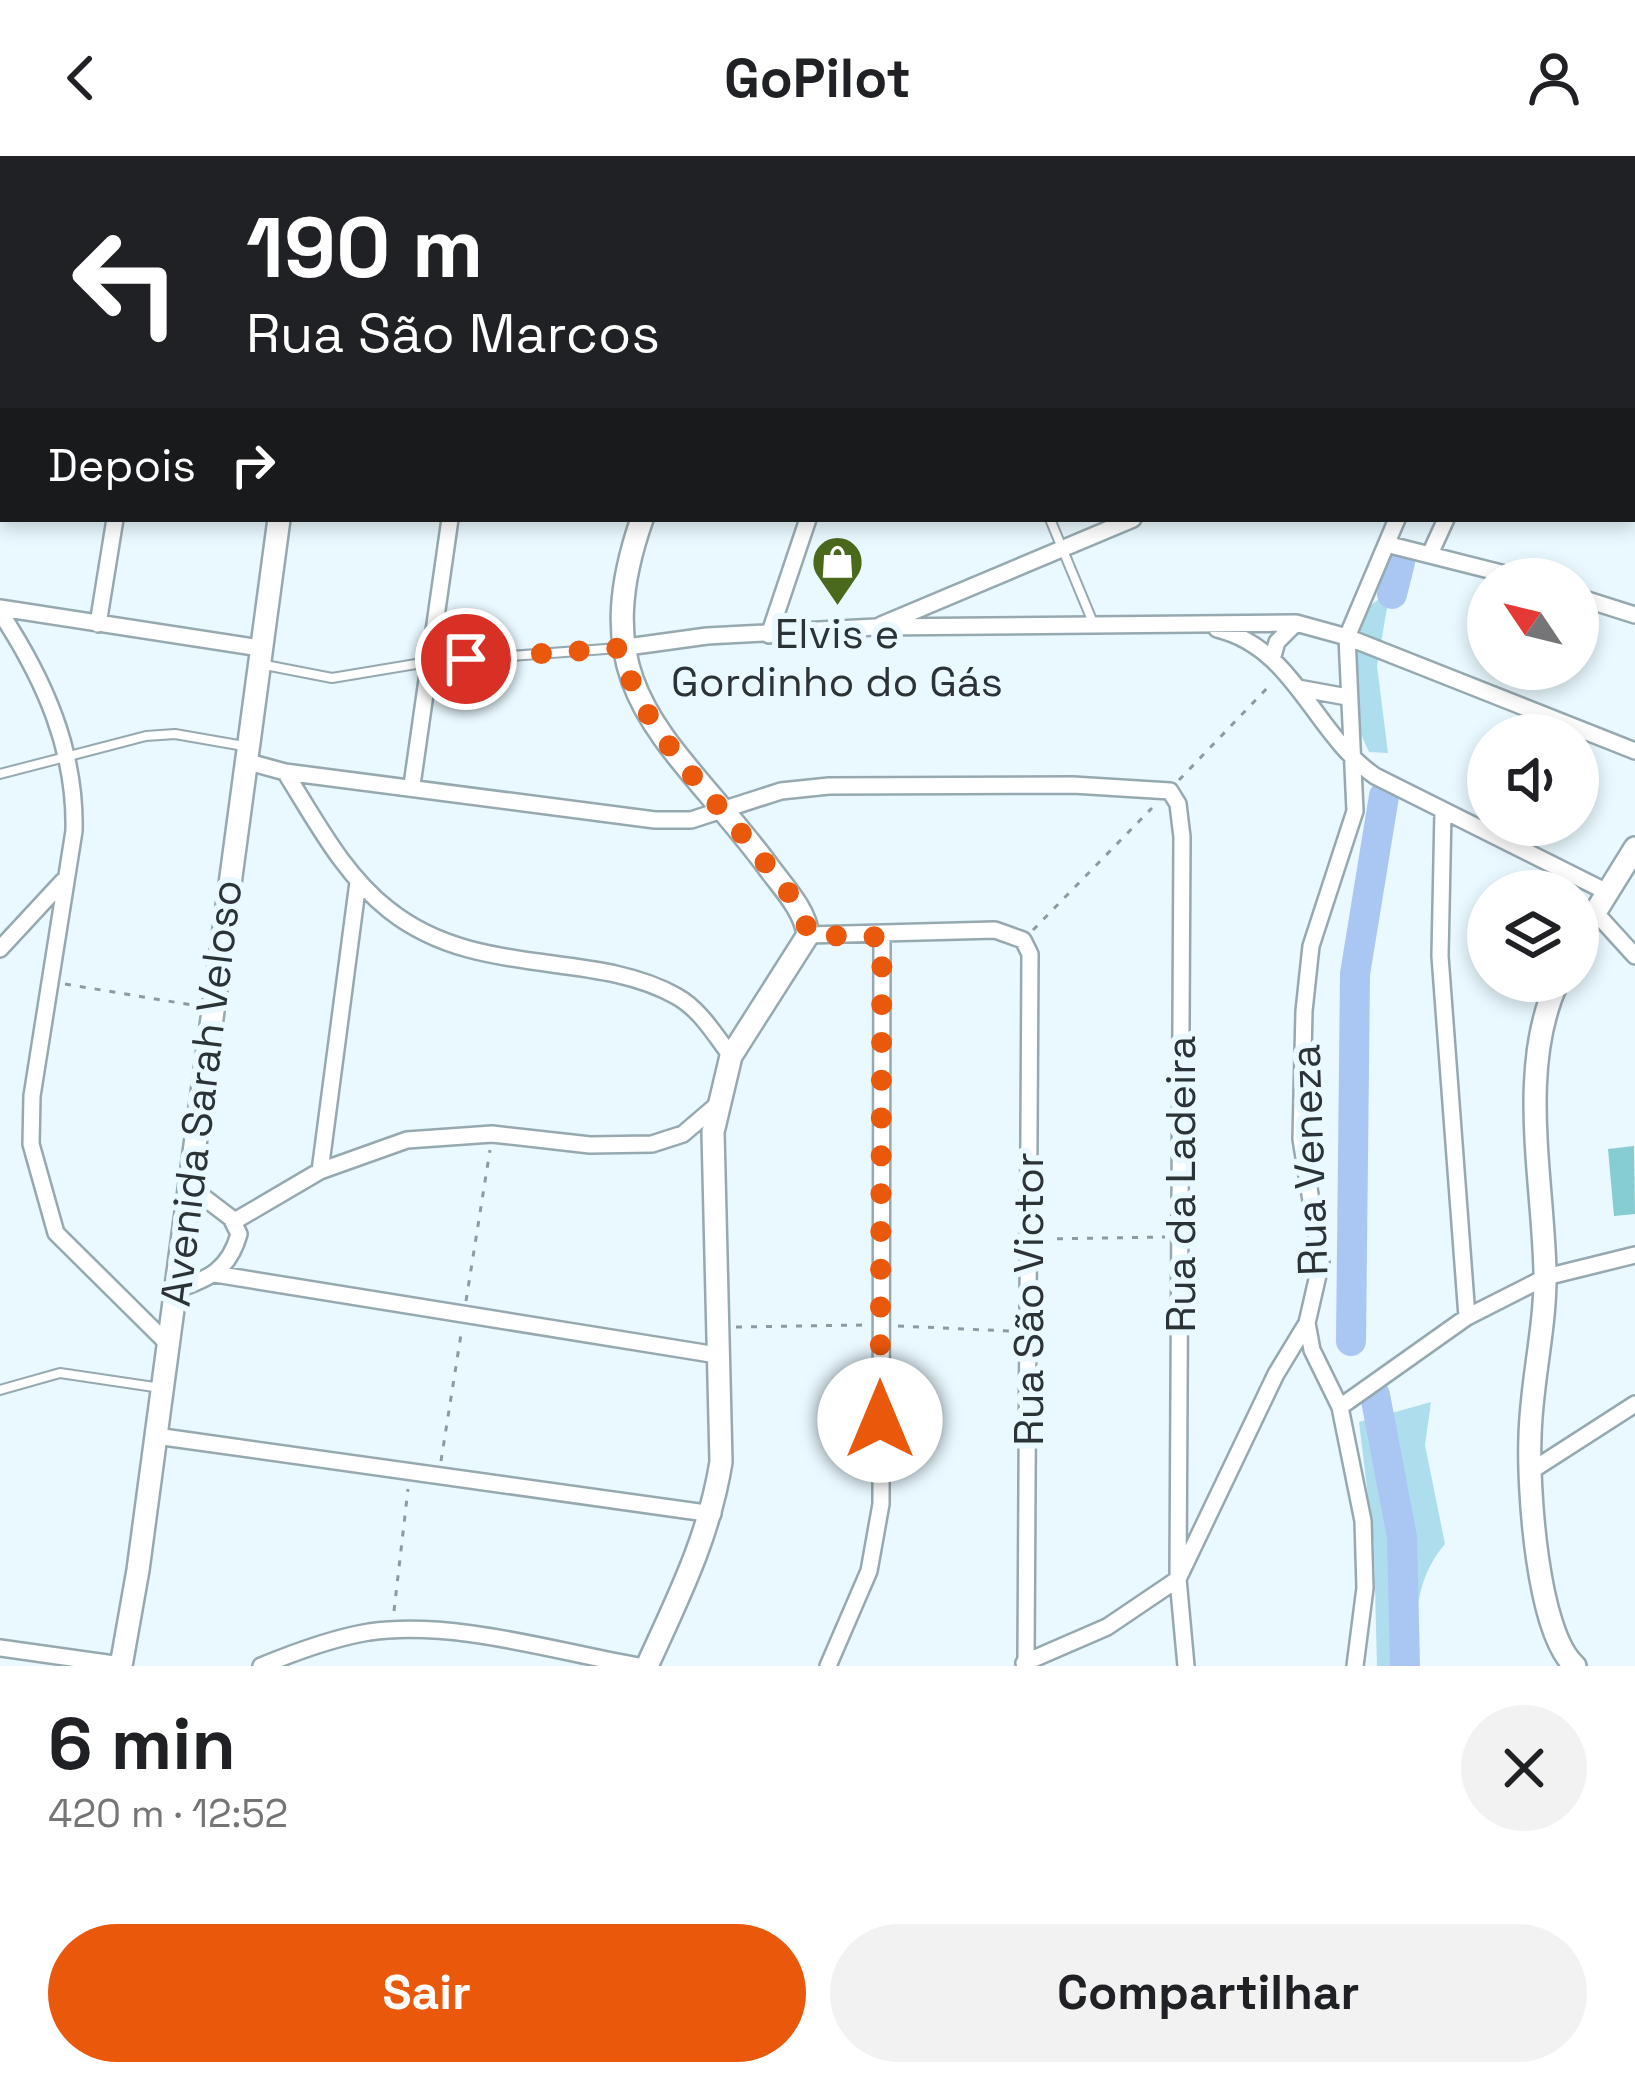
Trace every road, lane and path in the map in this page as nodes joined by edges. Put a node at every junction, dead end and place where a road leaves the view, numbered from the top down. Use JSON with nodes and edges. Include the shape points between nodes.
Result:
{"nodes":[{"id":1,"x":115,"y":522,"type":"edge"},
{"id":2,"x":280,"y":522,"type":"edge"},
{"id":3,"x":450,"y":522,"type":"edge"},
{"id":4,"x":641,"y":522,"type":"edge"},
{"id":5,"x":807,"y":522,"type":"edge"},
{"id":6,"x":1051,"y":522,"type":"edge"},
{"id":7,"x":1125,"y":522,"type":"edge"},
{"id":8,"x":1396,"y":522,"type":"edge"},
{"id":9,"x":1445,"y":522,"type":"edge"},
{"id":10,"x":1390,"y":545,"type":"junction"},
{"id":11,"x":1059,"y":547,"type":"junction"},
{"id":12,"x":1430,"y":554,"type":"junction"},
{"id":13,"x":1467,"y":564,"type":"edge"},
{"id":14,"x":1599,"y":603,"type":"edge"},
{"id":15,"x":0,"y":610,"type":"edge"},
{"id":16,"x":1635,"y":615,"type":"edge"},
{"id":17,"x":1296,"y":623,"type":"junction"},
{"id":18,"x":98,"y":624,"type":"junction"},
{"id":19,"x":1095,"y":626,"type":"junction"},
{"id":20,"x":1205,"y":626,"type":"junction"},
{"id":21,"x":876,"y":627,"type":"junction"},
{"id":22,"x":770,"y":635,"type":"junction"},
{"id":23,"x":1346,"y":637,"type":"junction"},
{"id":24,"x":620,"y":648,"type":"junction"},
{"id":25,"x":259,"y":656,"type":"junction"},
{"id":26,"x":1273,"y":656,"type":"junction"},
{"id":27,"x":428,"y":662,"type":"junction"},
{"id":28,"x":1298,"y":688,"type":"junction"},
{"id":29,"x":1347,"y":697,"type":"junction"},
{"id":30,"x":1635,"y":751,"type":"edge"},
{"id":31,"x":70,"y":752,"type":"junction"},
{"id":32,"x":245,"y":754,"type":"junction"},
{"id":33,"x":1356,"y":763,"type":"junction"},
{"id":34,"x":285,"y":772,"type":"junction"},
{"id":35,"x":0,"y":774,"type":"edge"},
{"id":36,"x":412,"y":785,"type":"junction"},
{"id":37,"x":726,"y":810,"type":"junction"},
{"id":38,"x":1443,"y":811,"type":"junction"},
{"id":39,"x":1635,"y":848,"type":"edge"},
{"id":40,"x":64,"y":880,"type":"junction"},
{"id":41,"x":358,"y":882,"type":"junction"},
{"id":42,"x":1609,"y":893,"type":"junction"},
{"id":43,"x":1599,"y":905,"type":"edge"},
{"id":44,"x":1599,"y":916,"type":"edge"},
{"id":45,"x":808,"y":935,"type":"junction"},
{"id":46,"x":882,"y":937,"type":"junction"},
{"id":47,"x":0,"y":950,"type":"edge"},
{"id":48,"x":1635,"y":956,"type":"edge"},
{"id":49,"x":51,"y":982,"type":"junction"},
{"id":50,"x":1548,"y":1002,"type":"edge"},
{"id":51,"x":210,"y":1007,"type":"junction"},
{"id":52,"x":730,"y":1057,"type":"junction"},
{"id":53,"x":718,"y":1104,"type":"junction"},
{"id":54,"x":320,"y":1171,"type":"junction"},
{"id":55,"x":189,"y":1186,"type":"junction"},
{"id":56,"x":233,"y":1222,"type":"junction"},
{"id":57,"x":1180,"y":1237,"type":"junction"},
{"id":58,"x":1028,"y":1239,"type":"junction"},
{"id":59,"x":1635,"y":1255,"type":"edge"},
{"id":60,"x":214,"y":1274,"type":"junction"},
{"id":61,"x":1546,"y":1277,"type":"junction"},
{"id":62,"x":175,"y":1290,"type":"junction"},
{"id":63,"x":1467,"y":1317,"type":"junction"},
{"id":64,"x":1306,"y":1324,"type":"junction"},
{"id":65,"x":880,"y":1325,"type":"junction"},
{"id":66,"x":754,"y":1327,"type":"dead end"},
{"id":67,"x":1028,"y":1331,"type":"junction"},
{"id":68,"x":168,"y":1344,"type":"junction"},
{"id":69,"x":717,"y":1355,"type":"junction"},
{"id":70,"x":162,"y":1388,"type":"junction"},
{"id":71,"x":0,"y":1390,"type":"edge"},
{"id":72,"x":1635,"y":1404,"type":"edge"},
{"id":73,"x":1340,"y":1407,"type":"junction"},
{"id":74,"x":156,"y":1436,"type":"junction"},
{"id":75,"x":411,"y":1471,"type":"junction"},
{"id":76,"x":1532,"y":1471,"type":"junction"},
{"id":77,"x":713,"y":1514,"type":"junction"},
{"id":78,"x":1178,"y":1579,"type":"junction"},
{"id":79,"x":391,"y":1630,"type":"junction"},
{"id":80,"x":0,"y":1648,"type":"edge"},
{"id":81,"x":1024,"y":1663,"type":"edge"},
{"id":82,"x":121,"y":1666,"type":"edge"},
{"id":83,"x":261,"y":1666,"type":"edge"},
{"id":84,"x":642,"y":1666,"type":"edge"},
{"id":85,"x":828,"y":1666,"type":"edge"},
{"id":86,"x":1186,"y":1666,"type":"edge"},
{"id":87,"x":1355,"y":1666,"type":"edge"},
{"id":88,"x":1575,"y":1666,"type":"edge"}],
"edges":[{"from":1,"to":18,"type":"street"},
{"from":2,"to":25,"type":"main road","name":"Avenida Sarah Veloso"},
{"from":3,"to":27,"type":"street"},
{"from":4,"to":24,"type":"main road","via":[[626,566]]},
{"from":5,"to":22,"type":"street"},
{"from":6,"to":11,"type":"lane"},
{"from":7,"to":11,"type":"street"},
{"from":8,"to":10,"type":"street","name":"Rua Veneza"},
{"from":9,"to":12,"type":"street"},
{"from":10,"to":12,"type":"street"},
{"from":10,"to":23,"type":"street","name":"Rua Veneza"},
{"from":11,"to":19,"type":"lane"},
{"from":11,"to":21,"type":"street"},
{"from":12,"to":13,"type":"street"},
{"from":14,"to":16,"type":"street"},
{"from":15,"to":18,"type":"street"},
{"from":15,"to":31,"type":"street"},
{"from":17,"to":20,"type":"street"},
{"from":17,"to":23,"type":"street"},
{"from":17,"to":26,"type":"street"},
{"from":18,"to":25,"type":"street"},
{"from":19,"to":20,"type":"street"},
{"from":19,"to":21,"type":"street"},
{"from":20,"to":26,"type":"street"},
{"from":21,"to":22,"type":"street"},
{"from":22,"to":24,"type":"street"},
{"from":23,"to":29,"type":"street","name":"Rua Veneza"},
{"from":23,"to":30,"type":"street"},
{"from":24,"to":27,"type":"lane"},
{"from":24,"to":37,"type":"main road","via":[[640,703]]},
{"from":25,"to":27,"type":"lane","via":[[332,678]]},
{"from":25,"to":32,"type":"main road","name":"Avenida Sarah Veloso"},
{"from":26,"to":28,"type":"street"},
{"from":27,"to":36,"type":"street"},
{"from":28,"to":29,"type":"street"},
{"from":28,"to":33,"type":"street"},
{"from":29,"to":33,"type":"street","name":"Rua Veneza"},
{"from":31,"to":32,"type":"lane","via":[[175,734]]},
{"from":31,"to":35,"type":"lane"},
{"from":31,"to":40,"type":"street","via":[[74,831]]},
{"from":32,"to":34,"type":"street"},
{"from":32,"to":51,"type":"main road","name":"Avenida Sarah Veloso"},
{"from":33,"to":38,"type":"street"},
{"from":33,"to":64,"type":"street","name":"Rua Veneza","via":[[1355,811],[1310,946],[1304,1011],[1301,1139],[1321,1262]]},
{"from":34,"to":36,"type":"street"},
{"from":34,"to":41,"type":"street"},
{"from":36,"to":37,"type":"street","via":[[655,820]]},
{"from":37,"to":45,"type":"main road","via":[[798,907]]},
{"from":37,"to":57,"type":"street","name":"Rua da Ladeira","via":[[781,790],[829,786],[1170,791],[1182,837]]},
{"from":38,"to":42,"type":"street"},
{"from":38,"to":63,"type":"street","via":[[1440,956]]},
{"from":39,"to":42,"type":"main road"},
{"from":40,"to":47,"type":"street"},
{"from":40,"to":49,"type":"street"},
{"from":41,"to":52,"type":"street","via":[[392,914],[479,954],[646,983],[679,997]]},
{"from":41,"to":54,"type":"street"},
{"from":42,"to":43,"type":"main road"},
{"from":44,"to":48,"type":"street"},
{"from":45,"to":46,"type":"street"},
{"from":45,"to":52,"type":"main road"},
{"from":46,"to":58,"type":"street","name":"Rua São Victor","via":[[995,930],[1023,940],[1034,971]]},
{"from":46,"to":65,"type":"street"},
{"from":49,"to":51,"type":"path"},
{"from":49,"to":68,"type":"street","via":[[32,1096],[38,1181],[56,1233]]},
{"from":50,"to":61,"type":"main road","via":[[1537,1054]]},
{"from":51,"to":55,"type":"main road","name":"Avenida Sarah Veloso"},
{"from":52,"to":53,"type":"main road"},
{"from":53,"to":54,"type":"street","via":[[683,1134],[652,1144],[492,1134],[407,1140]]},
{"from":53,"to":69,"type":"main road"},
{"from":54,"to":56,"type":"street"},
{"from":55,"to":56,"type":"street"},
{"from":55,"to":62,"type":"main road","name":"Avenida Sarah Veloso"},
{"from":56,"to":60,"type":"street","via":[[239,1234],[232,1258]]},
{"from":57,"to":58,"type":"path"},
{"from":57,"to":78,"type":"street","name":"Rua da Ladeira"},
{"from":58,"to":67,"type":"street","name":"Rua São Victor"},
{"from":59,"to":61,"type":"street"},
{"from":60,"to":62,"type":"street"},
{"from":60,"to":69,"type":"street"},
{"from":61,"to":63,"type":"street"},
{"from":61,"to":76,"type":"main road"},
{"from":62,"to":68,"type":"main road","name":"Avenida Sarah Veloso"},
{"from":63,"to":73,"type":"street"},
{"from":64,"to":73,"type":"street","name":"Rua Veneza"},
{"from":64,"to":78,"type":"street"},
{"from":65,"to":66,"type":"path"},
{"from":65,"to":67,"type":"path"},
{"from":65,"to":85,"type":"street","via":[[881,1504],[869,1571]]},
{"from":67,"to":81,"type":"street","name":"Rua São Victor"},
{"from":68,"to":70,"type":"main road","name":"Avenida Sarah Veloso"},
{"from":69,"to":77,"type":"main road","via":[[721,1462]]},
{"from":70,"to":71,"type":"lane","via":[[60,1373]]},
{"from":70,"to":74,"type":"main road","name":"Avenida Sarah Veloso"},
{"from":72,"to":76,"type":"street"},
{"from":73,"to":87,"type":"street","name":"Rua Veneza","via":[[1363,1521],[1366,1588]]},
{"from":74,"to":75,"type":"street"},
{"from":74,"to":82,"type":"main road","name":"Avenida Sarah Veloso"},
{"from":75,"to":77,"type":"street"},
{"from":75,"to":79,"type":"path"},
{"from":76,"to":88,"type":"main road","via":[[1542,1598],[1551,1632]]},
{"from":77,"to":84,"type":"main road"},
{"from":78,"to":81,"type":"street","via":[[1107,1627]]},
{"from":78,"to":86,"type":"street","name":"Rua da Ladeira"},
{"from":79,"to":83,"type":"street"},
{"from":79,"to":84,"type":"street"},
{"from":80,"to":82,"type":"street"}]}
